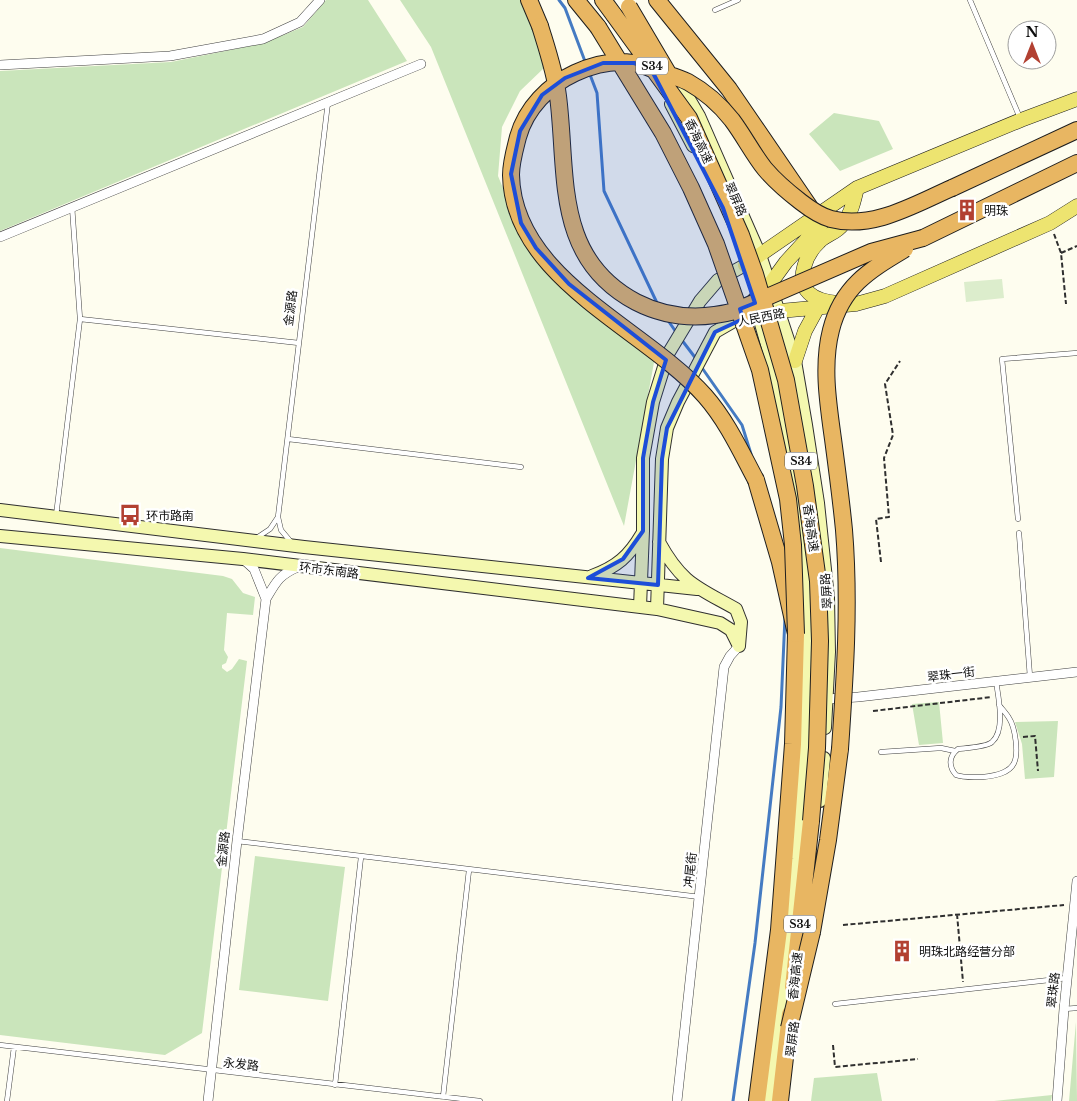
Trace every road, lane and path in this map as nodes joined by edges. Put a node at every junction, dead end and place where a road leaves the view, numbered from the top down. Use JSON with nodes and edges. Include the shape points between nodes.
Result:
{"nodes":[{"id":1,"x":320,"y":0,"type":"edge"},
{"id":2,"x":529,"y":0,"type":"edge"},
{"id":3,"x":576,"y":0,"type":"edge"},
{"id":4,"x":603,"y":0,"type":"edge"},
{"id":5,"x":607,"y":0,"type":"edge"},
{"id":6,"x":626,"y":0,"type":"edge"},
{"id":7,"x":657,"y":0,"type":"edge"},
{"id":8,"x":738,"y":0,"type":"edge"},
{"id":9,"x":970,"y":0,"type":"edge"},
{"id":10,"x":715,"y":10,"type":"dead end"},
{"id":11,"x":421,"y":64,"type":"dead end"},
{"id":12,"x":0,"y":65,"type":"edge"},
{"id":13,"x":1077,"y":99,"type":"edge"},
{"id":14,"x":328,"y":101,"type":"junction"},
{"id":15,"x":689,"y":118,"type":"junction"},
{"id":16,"x":1021,"y":120,"type":"junction"},
{"id":17,"x":1077,"y":130,"type":"edge"},
{"id":18,"x":1077,"y":163,"type":"edge"},
{"id":19,"x":857,"y":188,"type":"junction"},
{"id":20,"x":835,"y":204,"type":"junction"},
{"id":21,"x":72,"y":206,"type":"junction"},
{"id":22,"x":1077,"y":206,"type":"edge"},
{"id":23,"x":811,"y":210,"type":"junction"},
{"id":24,"x":1050,"y":223,"type":"junction"},
{"id":25,"x":0,"y":237,"type":"edge"},
{"id":26,"x":923,"y":238,"type":"junction"},
{"id":27,"x":1077,"y":246,"type":"edge"},
{"id":28,"x":1061,"y":253,"type":"junction"},
{"id":29,"x":760,"y":255,"type":"junction"},
{"id":30,"x":745,"y":265,"type":"junction"},
{"id":31,"x":770,"y":284,"type":"junction"},
{"id":32,"x":856,"y":304,"type":"junction"},
{"id":33,"x":1066,"y":304,"type":"dead end"},
{"id":34,"x":817,"y":309,"type":"junction"},
{"id":35,"x":780,"y":312,"type":"junction"},
{"id":36,"x":758,"y":315,"type":"junction"},
{"id":37,"x":80,"y":320,"type":"junction"},
{"id":38,"x":299,"y":343,"type":"junction"},
{"id":39,"x":1077,"y":353,"type":"edge"},
{"id":40,"x":795,"y":361,"type":"junction"},
{"id":41,"x":900,"y":362,"type":"dead end"},
{"id":42,"x":288,"y":439,"type":"junction"},
{"id":43,"x":521,"y":467,"type":"dead end"},
{"id":44,"x":0,"y":510,"type":"edge"},
{"id":45,"x":56,"y":517,"type":"junction"},
{"id":46,"x":278,"y":518,"type":"junction"},
{"id":47,"x":1018,"y":519,"type":"dead end"},
{"id":48,"x":643,"y":532,"type":"junction"},
{"id":49,"x":1019,"y":533,"type":"dead end"},
{"id":50,"x":0,"y":536,"type":"edge"},
{"id":51,"x":245,"y":540,"type":"junction"},
{"id":52,"x":659,"y":542,"type":"junction"},
{"id":53,"x":304,"y":547,"type":"junction"},
{"id":54,"x":244,"y":559,"type":"junction"},
{"id":55,"x":881,"y":562,"type":"dead end"},
{"id":56,"x":299,"y":567,"type":"junction"},
{"id":57,"x":588,"y":578,"type":"junction"},
{"id":58,"x":642,"y":583,"type":"junction"},
{"id":59,"x":658,"y":585,"type":"junction"},
{"id":60,"x":697,"y":588,"type":"junction"},
{"id":61,"x":266,"y":599,"type":"junction"},
{"id":62,"x":640,"y":607,"type":"junction"},
{"id":63,"x":657,"y":609,"type":"junction"},
{"id":64,"x":796,"y":634,"type":"junction"},
{"id":65,"x":739,"y":646,"type":"junction"},
{"id":66,"x":1077,"y":672,"type":"edge"},
{"id":67,"x":1030,"y":677,"type":"junction"},
{"id":68,"x":996,"y":681,"type":"junction"},
{"id":69,"x":998,"y":697,"type":"junction"},
{"id":70,"x":827,"y":699,"type":"junction"},
{"id":71,"x":999,"y":705,"type":"junction"},
{"id":72,"x":872,"y":711,"type":"dead end"},
{"id":73,"x":1015,"y":738,"type":"junction"},
{"id":74,"x":955,"y":751,"type":"junction"},
{"id":75,"x":881,"y":752,"type":"dead end"},
{"id":76,"x":1038,"y":771,"type":"dead end"},
{"id":77,"x":237,"y":841,"type":"junction"},
{"id":78,"x":361,"y":857,"type":"junction"},
{"id":79,"x":469,"y":870,"type":"junction"},
{"id":80,"x":1077,"y":881,"type":"edge"},
{"id":81,"x":700,"y":897,"type":"junction"},
{"id":82,"x":1075,"y":904,"type":"junction"},
{"id":83,"x":957,"y":914,"type":"junction"},
{"id":84,"x":843,"y":924,"type":"dead end"},
{"id":85,"x":1067,"y":978,"type":"junction"},
{"id":86,"x":964,"y":990,"type":"junction"},
{"id":87,"x":835,"y":1004,"type":"dead end"},
{"id":88,"x":1077,"y":1008,"type":"edge"},
{"id":89,"x":1064,"y":1009,"type":"junction"},
{"id":90,"x":789,"y":1028,"type":"junction"},
{"id":91,"x":834,"y":1045,"type":"dead end"},
{"id":92,"x":0,"y":1046,"type":"edge"},
{"id":93,"x":14,"y":1047,"type":"junction"},
{"id":94,"x":918,"y":1059,"type":"dead end"},
{"id":95,"x":212,"y":1071,"type":"junction"},
{"id":96,"x":335,"y":1085,"type":"junction"},
{"id":97,"x":443,"y":1097,"type":"junction"},
{"id":98,"x":7,"y":1101,"type":"edge"},
{"id":99,"x":208,"y":1101,"type":"edge"},
{"id":100,"x":480,"y":1101,"type":"edge"},
{"id":101,"x":677,"y":1101,"type":"edge"},
{"id":102,"x":757,"y":1101,"type":"edge"},
{"id":103,"x":768,"y":1101,"type":"edge"},
{"id":104,"x":780,"y":1101,"type":"edge"},
{"id":105,"x":785,"y":1101,"type":"edge"},
{"id":106,"x":1057,"y":1101,"type":"edge"}],
"edges":[{"from":1,"to":12,"type":"street","via":[[300,22],[263,39],[170,56]]},
{"from":2,"to":26,"type":"highway","bridge":true,"via":[[551,62],[558,95],[565,188],[575,234],[594,270],[628,298],[659,312],[679,316],[717,316],[871,252]]},
{"from":3,"to":64,"type":"highway","name":"香海高速","number":"S34","bridge":true,"via":[[598,27],[663,133],[716,244],[736,300],[760,370],[788,499]]},
{"from":4,"to":15,"type":"highway","name":"香海高速","number":"S34","bridge":true},
{"from":5,"to":30,"type":"main road","name":"翠屏路","via":[[682,124],[723,208]]},
{"from":6,"to":15,"type":"highway","bridge":true},
{"from":6,"to":29,"type":"main road","name":"翠屏路","via":[[657,43],[699,116]]},
{"from":7,"to":23,"type":"highway","via":[[729,89]]},
{"from":8,"to":10,"type":"lane"},
{"from":9,"to":16,"type":"lane"},
{"from":11,"to":14,"type":"street"},
{"from":13,"to":16,"type":"main road"},
{"from":14,"to":21,"type":"street"},
{"from":14,"to":38,"type":"lane","name":"金源路"},
{"from":15,"to":90,"type":"highway","name":"香海高速","number":"S34","bridge":true,"via":[[756,274],[786,380],[818,581],[820,641],[812,821]]},
{"from":16,"to":19,"type":"main road"},
{"from":17,"to":23,"type":"highway","bridge":true,"via":[[883,218],[832,219]]},
{"from":18,"to":26,"type":"highway"},
{"from":19,"to":20,"type":"main road"},
{"from":19,"to":32,"type":"main road","via":[[844,224],[812,249],[803,277],[808,292],[815,298]]},
{"from":20,"to":29,"type":"main road"},
{"from":20,"to":31,"type":"main road"},
{"from":21,"to":25,"type":"street"},
{"from":21,"to":37,"type":"lane"},
{"from":22,"to":24,"type":"main road","name":"人民西路"},
{"from":23,"to":64,"type":"highway","bridge":true,"via":[[784,189],[765,168],[732,120],[712,100],[688,82],[634,62],[603,63],[565,78],[542,95],[528,114],[514,152],[511,174],[513,198],[521,223],[536,248],[569,284],[678,370],[706,398],[732,435],[756,480],[780,562]]},
{"from":24,"to":28,"type":"path"},
{"from":24,"to":32,"type":"main road","name":"人民西路","via":[[885,296]]},
{"from":26,"to":90,"type":"highway","bridge":true,"via":[[858,280],[847,292],[831,329],[827,399],[844,530],[845,674],[840,749],[828,840],[812,932]]},
{"from":27,"to":28,"type":"path"},
{"from":28,"to":33,"type":"path"},
{"from":29,"to":30,"type":"main road"},
{"from":29,"to":31,"type":"main road","name":"翠屏路"},
{"from":30,"to":36,"type":"main road","name":"翠屏路"},
{"from":30,"to":48,"type":"main road","via":[[718,280],[700,301],[668,354],[653,402],[643,458]]},
{"from":31,"to":35,"type":"main road","name":"翠屏路"},
{"from":31,"to":36,"type":"main road"},
{"from":32,"to":34,"type":"main road","name":"人民西路"},
{"from":34,"to":35,"type":"main road","name":"人民西路"},
{"from":34,"to":40,"type":"main road"},
{"from":35,"to":36,"type":"main road","name":"人民西路"},
{"from":35,"to":40,"type":"main road","name":"翠屏路"},
{"from":36,"to":52,"type":"main road","name":"人民西路","via":[[734,321],[715,332],[678,402],[667,428],[662,459]]},
{"from":36,"to":103,"type":"main road","name":"翠屏路","via":[[773,366],[790,450],[804,559],[806,633],[797,850]]},
{"from":37,"to":38,"type":"lane"},
{"from":37,"to":45,"type":"lane"},
{"from":38,"to":42,"type":"lane","name":"金源路"},
{"from":39,"to":47,"type":"lane","via":[[1002,359]]},
{"from":40,"to":70,"type":"main road","name":"翠屏路","via":[[818,503],[828,598]]},
{"from":41,"to":55,"type":"path","via":[[885,384],[893,435],[884,458],[889,517],[876,519]]},
{"from":42,"to":43,"type":"lane"},
{"from":42,"to":46,"type":"lane","name":"金源路"},
{"from":44,"to":45,"type":"main road","name":"环市东南路"},
{"from":45,"to":51,"type":"main road","name":"环市东南路"},
{"from":46,"to":51,"type":"lane","via":[[265,533]]},
{"from":46,"to":53,"type":"lane","via":[[285,536]]},
{"from":48,"to":57,"type":"main road","via":[[623,559],[607,571]]},
{"from":48,"to":58,"type":"main road"},
{"from":49,"to":67,"type":"lane"},
{"from":50,"to":54,"type":"main road","name":"环市东南路"},
{"from":51,"to":53,"type":"main road","name":"环市东南路"},
{"from":52,"to":59,"type":"main road","name":"人民西路"},
{"from":52,"to":60,"type":"main road","via":[[676,570]]},
{"from":53,"to":57,"type":"main road","name":"环市东南路"},
{"from":54,"to":56,"type":"main road","name":"环市东南路"},
{"from":54,"to":61,"type":"street","via":[[254,569]]},
{"from":56,"to":61,"type":"street","via":[[284,573]]},
{"from":56,"to":62,"type":"main road","name":"环市东南路"},
{"from":57,"to":58,"type":"main road","name":"环市东南路"},
{"from":58,"to":59,"type":"main road","name":"环市东南路"},
{"from":58,"to":62,"type":"main road"},
{"from":59,"to":60,"type":"main road","name":"环市东南路"},
{"from":59,"to":63,"type":"main road","name":"人民西路"},
{"from":60,"to":65,"type":"main road","via":[[736,609],[741,622]]},
{"from":61,"to":77,"type":"street","name":"金源路"},
{"from":62,"to":63,"type":"main road","name":"环市东南路"},
{"from":63,"to":65,"type":"main road","name":"环市东南路","via":[[720,623],[731,630]]},
{"from":64,"to":102,"type":"highway","name":"香海高速","number":"S34","via":[[793,744],[779,930]]},
{"from":65,"to":81,"type":"street","name":"冲尾街","via":[[724,667]]},
{"from":66,"to":67,"type":"street","name":"翠珠一街"},
{"from":67,"to":68,"type":"street","name":"翠珠一街"},
{"from":68,"to":69,"type":"lane"},
{"from":68,"to":70,"type":"street","name":"翠珠一街"},
{"from":69,"to":71,"type":"lane"},
{"from":69,"to":72,"type":"path"},
{"from":70,"to":105,"type":"main road","name":"翠屏路","via":[[823,780]]},
{"from":71,"to":73,"type":"lane","via":[[1009,718]]},
{"from":71,"to":74,"type":"lane","via":[[999,725],[992,742]]},
{"from":73,"to":74,"type":"lane","via":[[1014,764],[1008,770],[989,776],[956,775],[950,764]]},
{"from":73,"to":76,"type":"path","via":[[1035,736]]},
{"from":74,"to":75,"type":"lane","via":[[941,748]]},
{"from":77,"to":78,"type":"lane"},
{"from":77,"to":95,"type":"street","name":"金源路"},
{"from":78,"to":79,"type":"lane"},
{"from":78,"to":96,"type":"lane"},
{"from":79,"to":81,"type":"lane"},
{"from":79,"to":97,"type":"lane"},
{"from":80,"to":82,"type":"street","name":"翠珠路"},
{"from":81,"to":101,"type":"street","name":"冲尾街"},
{"from":82,"to":83,"type":"path"},
{"from":82,"to":85,"type":"street","name":"翠珠路"},
{"from":83,"to":84,"type":"path"},
{"from":83,"to":86,"type":"path"},
{"from":85,"to":86,"type":"lane"},
{"from":85,"to":89,"type":"street","name":"翠珠路"},
{"from":86,"to":87,"type":"lane"},
{"from":88,"to":89,"type":"lane"},
{"from":89,"to":106,"type":"street","name":"翠珠路"},
{"from":90,"to":104,"type":"highway","name":"香海高速","number":"S34"},
{"from":91,"to":94,"type":"path","via":[[835,1067]]},
{"from":92,"to":93,"type":"lane","name":"永发路"},
{"from":93,"to":95,"type":"lane","name":"永发路"},
{"from":93,"to":98,"type":"lane"},
{"from":95,"to":96,"type":"lane","name":"永发路"},
{"from":95,"to":99,"type":"street","name":"金源路"},
{"from":96,"to":97,"type":"lane","name":"永发路"},
{"from":97,"to":100,"type":"lane","name":"永发路"}]}
